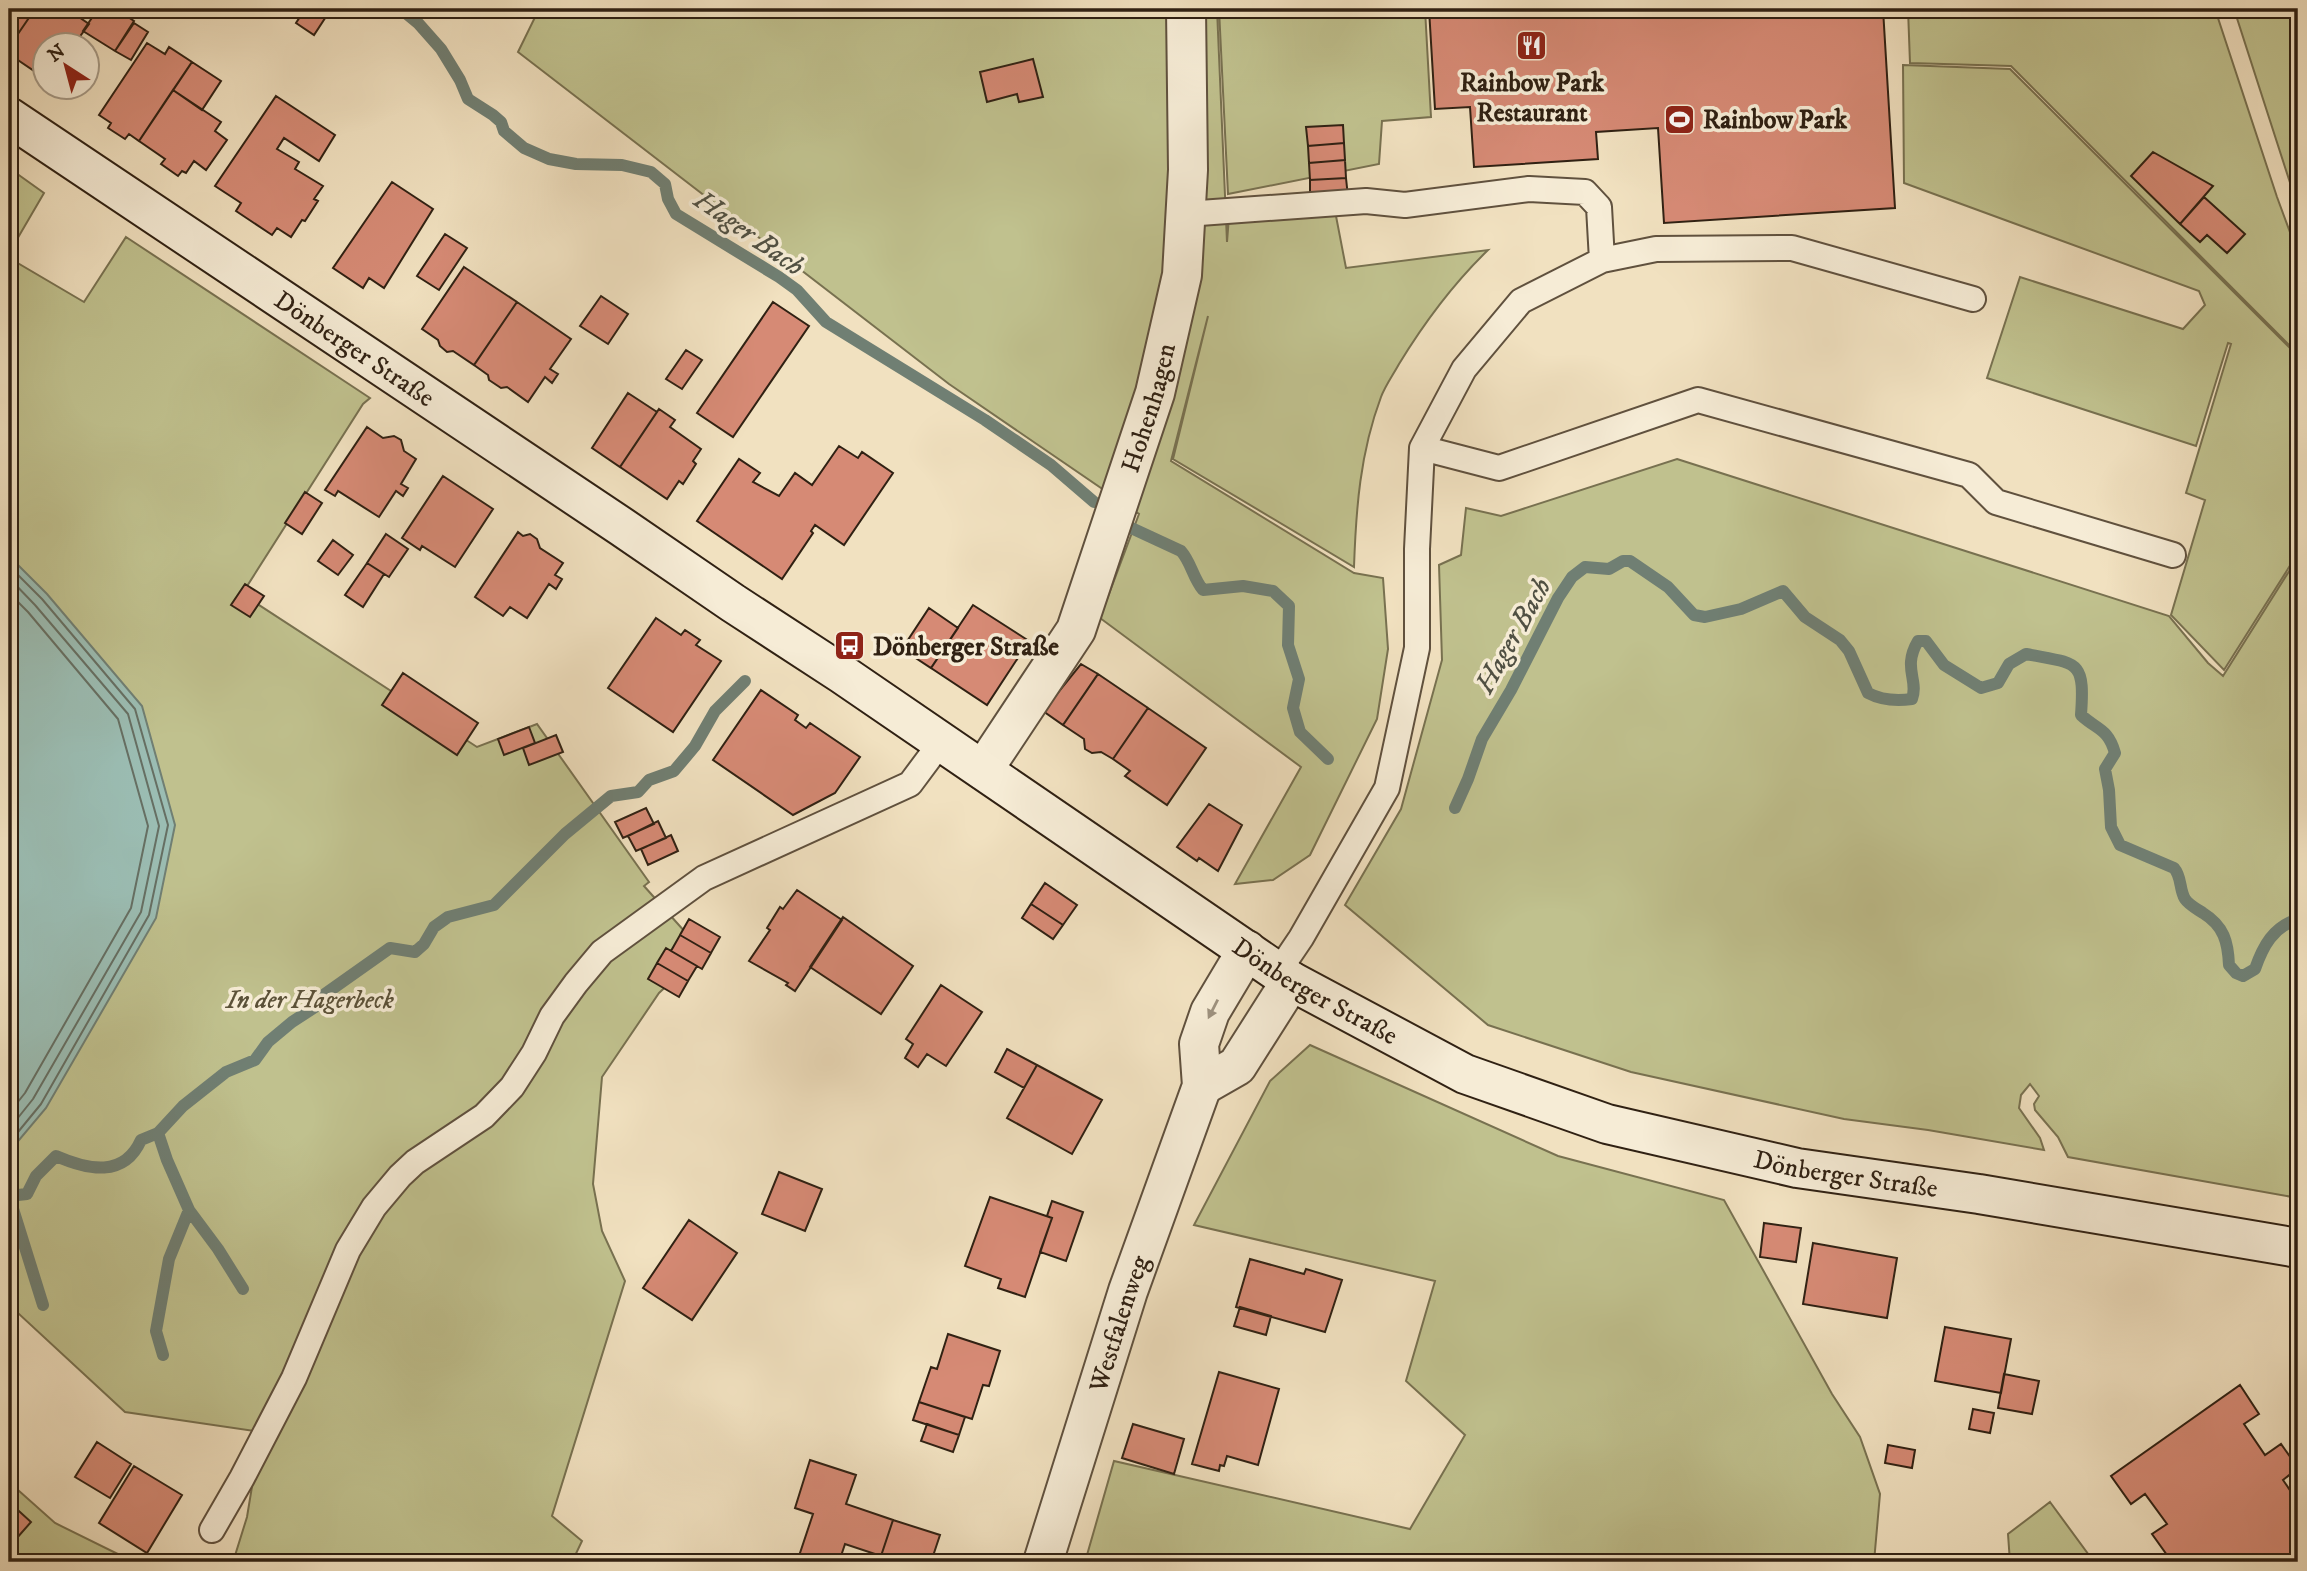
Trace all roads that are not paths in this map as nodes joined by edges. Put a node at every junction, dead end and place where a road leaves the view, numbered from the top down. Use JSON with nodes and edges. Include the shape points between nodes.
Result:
{"nodes":[{"id":1,"x":1186,"y":9,"type":"edge"},
{"id":2,"x":9,"y":117,"type":"edge"},
{"id":3,"x":1186,"y":214,"type":"junction"},
{"id":4,"x":1602,"y":260,"type":"junction"},
{"id":5,"x":1972,"y":299,"type":"dead end"},
{"id":6,"x":1422,"y":448,"type":"junction"},
{"id":7,"x":2173,"y":555,"type":"dead end"},
{"id":8,"x":942,"y":741,"type":"junction"},
{"id":9,"x":983,"y":770,"type":"junction"},
{"id":10,"x":1247,"y":950,"type":"junction"},
{"id":11,"x":1285,"y":976,"type":"junction"},
{"id":12,"x":1202,"y":1086,"type":"junction"},
{"id":13,"x":2298,"y":1248,"type":"edge"},
{"id":14,"x":212,"y":1530,"type":"dead end"},
{"id":15,"x":1043,"y":1562,"type":"edge"}],
"edges":[{"from":1,"to":3,"type":"street","name":"Hohenhagen"},
{"from":2,"to":8,"type":"street","name":"Dönberger Straße"},
{"from":3,"to":4,"type":"lane","via":[[1367,201],[1405,205],[1529,188],[1585,192],[1599,207]]},
{"from":3,"to":9,"type":"street","name":"Hohenhagen","via":[[1182,275],[1155,393],[1076,630]]},
{"from":4,"to":5,"type":"lane","via":[[1656,249],[1792,248]]},
{"from":4,"to":6,"type":"lane","via":[[1521,301],[1464,369]]},
{"from":6,"to":7,"type":"lane","via":[[1499,468],[1698,400],[1969,475],[1996,502]]},
{"from":6,"to":11,"type":"lane","via":[[1417,648],[1387,788],[1301,938]]},
{"from":8,"to":9,"type":"street","name":"Dönberger Straße"},
{"from":8,"to":14,"type":"lane","via":[[909,784],[704,878],[602,952],[552,1016],[512,1087],[484,1116],[415,1162],[374,1207],[348,1250],[294,1378]]},
{"from":9,"to":10,"type":"street","name":"Dönberger Straße"},
{"from":10,"to":11,"type":"street","name":"Dönberger Straße"},
{"from":10,"to":12,"type":"street","name":"Westfalenweg","one_way":true,"via":[[1210,1012],[1199,1044]]},
{"from":11,"to":12,"type":"street","via":[[1237,1066]]},
{"from":11,"to":13,"type":"street","name":"Dönberger Straße","via":[[1465,1074],[1607,1124],[1797,1168]]},
{"from":12,"to":15,"type":"street","name":"Westfalenweg","via":[[1128,1291]]}]}
